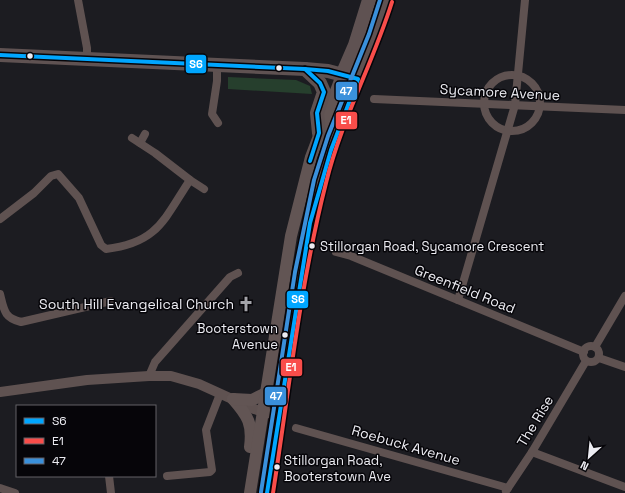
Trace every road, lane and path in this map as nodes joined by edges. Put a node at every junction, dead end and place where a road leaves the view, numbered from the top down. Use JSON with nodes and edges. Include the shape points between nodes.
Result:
{"nodes":[{"id":1,"x":78,"y":0,"type":"edge"},
{"id":2,"x":369,"y":0,"type":"edge"},
{"id":3,"x":386,"y":0,"type":"edge"},
{"id":4,"x":525,"y":0,"type":"edge"},
{"id":5,"x":0,"y":55,"type":"edge"},
{"id":6,"x":86,"y":59,"type":"junction"},
{"id":7,"x":217,"y":65,"type":"junction"},
{"id":8,"x":305,"y":69,"type":"junction"},
{"id":9,"x":342,"y":75,"type":"junction"},
{"id":10,"x":517,"y":76,"type":"junction"},
{"id":11,"x":358,"y":79,"type":"junction"},
{"id":12,"x":374,"y":99,"type":"dead end"},
{"id":13,"x":485,"y":104,"type":"junction"},
{"id":14,"x":515,"y":105,"type":"junction"},
{"id":15,"x":539,"y":106,"type":"junction"},
{"id":16,"x":346,"y":108,"type":"junction"},
{"id":17,"x":625,"y":110,"type":"edge"},
{"id":18,"x":218,"y":123,"type":"dead end"},
{"id":19,"x":508,"y":132,"type":"junction"},
{"id":20,"x":319,"y":133,"type":"junction"},
{"id":21,"x":145,"y":134,"type":"dead end"},
{"id":22,"x":132,"y":138,"type":"dead end"},
{"id":23,"x":140,"y":143,"type":"junction"},
{"id":24,"x":190,"y":180,"type":"junction"},
{"id":25,"x":204,"y":189,"type":"dead end"},
{"id":26,"x":0,"y":219,"type":"edge"},
{"id":27,"x":336,"y":252,"type":"dead end"},
{"id":28,"x":238,"y":273,"type":"dead end"},
{"id":29,"x":0,"y":294,"type":"edge"},
{"id":30,"x":625,"y":296,"type":"edge"},
{"id":31,"x":458,"y":300,"type":"junction"},
{"id":32,"x":111,"y":301,"type":"dead end"},
{"id":33,"x":596,"y":347,"type":"junction"},
{"id":34,"x":584,"y":352,"type":"junction"},
{"id":35,"x":599,"y":358,"type":"junction"},
{"id":36,"x":586,"y":361,"type":"junction"},
{"id":37,"x":625,"y":367,"type":"edge"},
{"id":38,"x":149,"y":376,"type":"junction"},
{"id":39,"x":0,"y":392,"type":"edge"},
{"id":40,"x":266,"y":393,"type":"junction"},
{"id":41,"x":220,"y":394,"type":"junction"},
{"id":42,"x":233,"y":400,"type":"junction"},
{"id":43,"x":263,"y":413,"type":"junction"},
{"id":44,"x":279,"y":416,"type":"junction"},
{"id":45,"x":296,"y":428,"type":"dead end"},
{"id":46,"x":257,"y":451,"type":"junction"},
{"id":47,"x":532,"y":452,"type":"junction"},
{"id":48,"x":273,"y":454,"type":"junction"},
{"id":49,"x":167,"y":476,"type":"dead end"},
{"id":50,"x":109,"y":477,"type":"edge"},
{"id":51,"x":252,"y":479,"type":"junction"},
{"id":52,"x":0,"y":488,"type":"edge"},
{"id":53,"x":625,"y":488,"type":"edge"},
{"id":54,"x":507,"y":491,"type":"edge"},
{"id":55,"x":15,"y":493,"type":"edge"},
{"id":56,"x":112,"y":493,"type":"edge"},
{"id":57,"x":250,"y":493,"type":"edge"},
{"id":58,"x":267,"y":493,"type":"edge"}],
"edges":[{"from":1,"to":6,"type":"street","via":[[87,48]]},
{"from":2,"to":9,"type":"highway"},
{"from":3,"to":11,"type":"highway"},
{"from":4,"to":10,"type":"street"},
{"from":5,"to":6,"type":"highway"},
{"from":6,"to":7,"type":"highway"},
{"from":7,"to":8,"type":"highway"},
{"from":7,"to":18,"type":"street","via":[[212,114]]},
{"from":8,"to":9,"type":"highway"},
{"from":8,"to":20,"type":"highway","via":[[320,83],[324,92],[317,113]]},
{"from":9,"to":11,"type":"highway"},
{"from":9,"to":20,"type":"main road"},
{"from":10,"to":13,"type":"street","via":[[508,76],[493,83],[488,90]]},
{"from":10,"to":14,"type":"street"},
{"from":10,"to":15,"type":"street","via":[[530,82],[534,87],[538,93]]},
{"from":11,"to":16,"type":"main road"},
{"from":12,"to":13,"type":"street","name":"Sycamore Avenue"},
{"from":13,"to":14,"type":"street","name":"Sycamore Avenue"},
{"from":13,"to":19,"type":"street","via":[[489,117],[500,129]]},
{"from":14,"to":15,"type":"street","name":"Sycamore Avenue"},
{"from":14,"to":19,"type":"street"},
{"from":15,"to":17,"type":"street","name":"Sycamore Avenue"},
{"from":15,"to":19,"type":"street","via":[[529,126],[516,132]]},
{"from":16,"to":20,"type":"main road","via":[[340,103],[330,110]]},
{"from":16,"to":44,"type":"main road","via":[[320,181],[310,223]]},
{"from":19,"to":31,"type":"street"},
{"from":20,"to":40,"type":"main road","via":[[291,236]]},
{"from":21,"to":23,"type":"street"},
{"from":22,"to":23,"type":"street"},
{"from":23,"to":24,"type":"street"},
{"from":24,"to":25,"type":"street"},
{"from":24,"to":26,"type":"street","via":[[154,232],[146,238],[114,248],[106,249],[101,245],[80,198],[58,174],[51,176],[34,193]]},
{"from":27,"to":31,"type":"street","name":"Greenfield Road"},
{"from":28,"to":38,"type":"street","via":[[230,277],[160,356]]},
{"from":29,"to":32,"type":"street","via":[[5,313],[11,320],[21,322]]},
{"from":30,"to":33,"type":"street"},
{"from":31,"to":34,"type":"street","name":"Greenfield Road"},
{"from":33,"to":34,"type":"street","via":[[587,347]]},
{"from":33,"to":35,"type":"street"},
{"from":34,"to":36,"type":"street"},
{"from":35,"to":36,"type":"street","via":[[593,362]]},
{"from":35,"to":37,"type":"street"},
{"from":36,"to":47,"type":"street","name":"The Rise"},
{"from":38,"to":39,"type":"street","via":[[86,380]]},
{"from":38,"to":41,"type":"street","via":[[179,378]]},
{"from":40,"to":42,"type":"main road","via":[[252,400]]},
{"from":40,"to":43,"type":"main road"},
{"from":41,"to":42,"type":"street"},
{"from":41,"to":49,"type":"street","via":[[206,430],[212,470]]},
{"from":42,"to":43,"type":"street"},
{"from":42,"to":51,"type":"main road","via":[[246,414],[250,424],[252,435],[247,468]]},
{"from":43,"to":44,"type":"street"},
{"from":43,"to":46,"type":"main road"},
{"from":44,"to":48,"type":"main road"},
{"from":45,"to":54,"type":"street","name":"Roebuck Avenue"},
{"from":46,"to":48,"type":"main road","via":[[264,446]]},
{"from":46,"to":51,"type":"main road"},
{"from":47,"to":53,"type":"street"},
{"from":47,"to":54,"type":"street","name":"The Rise"},
{"from":48,"to":58,"type":"main road"},
{"from":50,"to":56,"type":"street"},
{"from":51,"to":57,"type":"main road"},
{"from":52,"to":55,"type":"street"}]}
